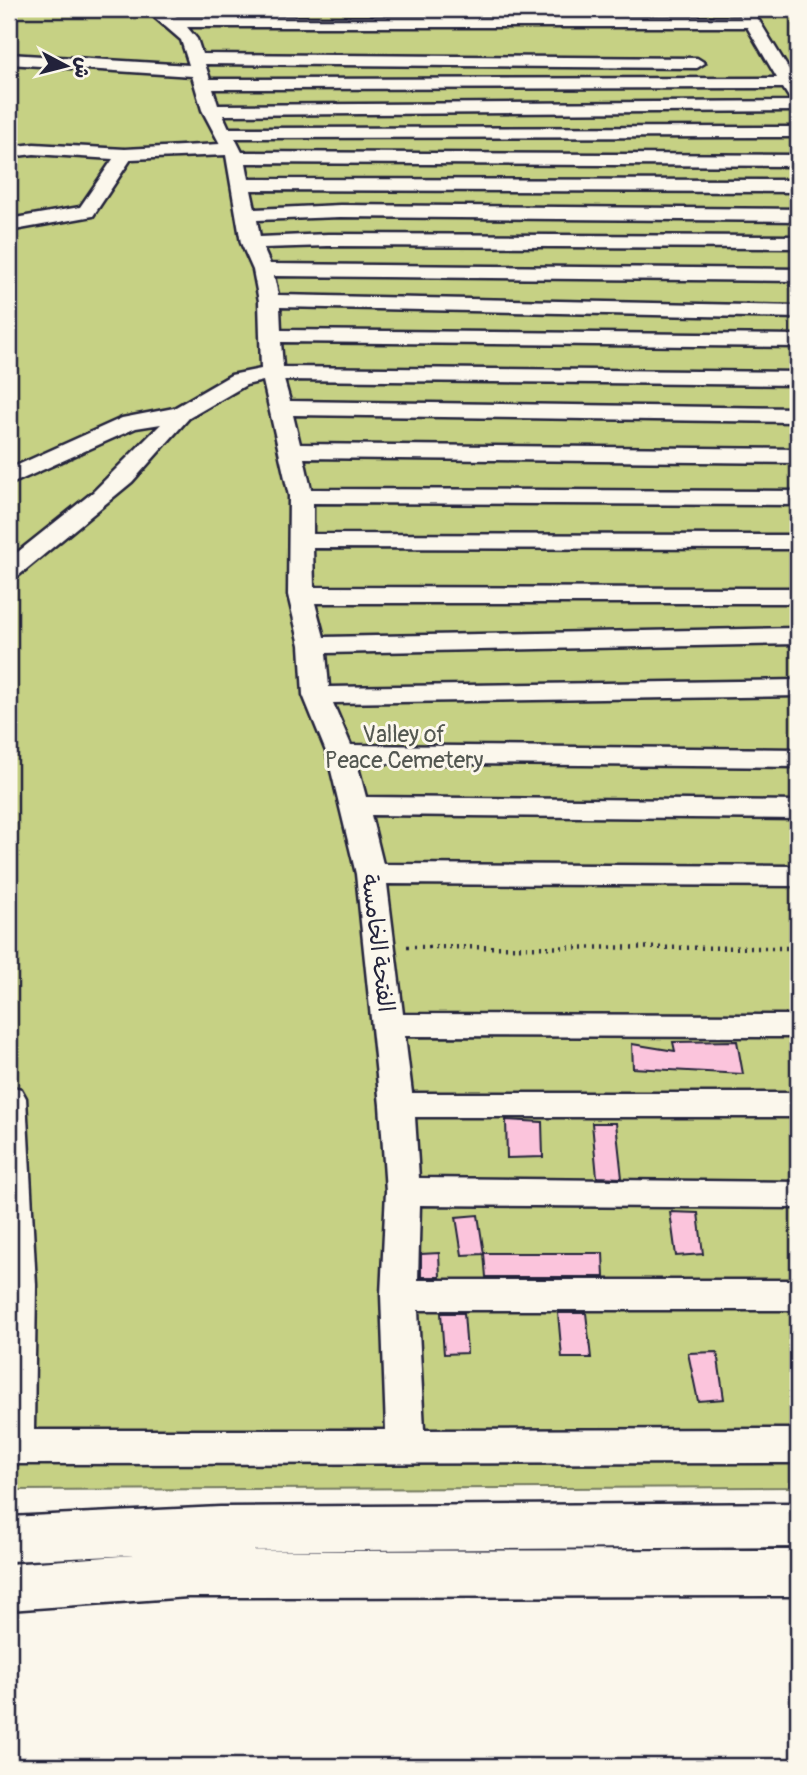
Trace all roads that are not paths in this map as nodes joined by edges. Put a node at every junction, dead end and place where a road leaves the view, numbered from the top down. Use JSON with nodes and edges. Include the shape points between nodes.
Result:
{"nodes":[{"id":1,"x":153,"y":9,"type":"edge"},
{"id":2,"x":748,"y":15,"type":"edge"},
{"id":3,"x":173,"y":22,"type":"junction"},
{"id":4,"x":9,"y":59,"type":"edge"},
{"id":5,"x":715,"y":63,"type":"dead end"},
{"id":6,"x":752,"y":63,"type":"dead end"},
{"id":7,"x":777,"y":63,"type":"junction"},
{"id":8,"x":197,"y":71,"type":"junction"},
{"id":9,"x":793,"y":83,"type":"edge"},
{"id":10,"x":798,"y":100,"type":"edge"},
{"id":11,"x":798,"y":106,"type":"edge"},
{"id":12,"x":211,"y":110,"type":"junction"},
{"id":13,"x":798,"y":132,"type":"edge"},
{"id":14,"x":230,"y":146,"type":"junction"},
{"id":15,"x":9,"y":152,"type":"edge"},
{"id":16,"x":125,"y":154,"type":"junction"},
{"id":17,"x":798,"y":160,"type":"edge"},
{"id":18,"x":239,"y":185,"type":"junction"},
{"id":19,"x":798,"y":186,"type":"edge"},
{"id":20,"x":245,"y":215,"type":"junction"},
{"id":21,"x":798,"y":215,"type":"edge"},
{"id":22,"x":9,"y":225,"type":"edge"},
{"id":23,"x":798,"y":242,"type":"edge"},
{"id":24,"x":251,"y":243,"type":"junction"},
{"id":25,"x":263,"y":270,"type":"junction"},
{"id":26,"x":798,"y":275,"type":"edge"},
{"id":27,"x":269,"y":301,"type":"junction"},
{"id":28,"x":798,"y":312,"type":"edge"},
{"id":29,"x":270,"y":336,"type":"junction"},
{"id":30,"x":798,"y":341,"type":"edge"},
{"id":31,"x":272,"y":373,"type":"junction"},
{"id":32,"x":798,"y":378,"type":"edge"},
{"id":33,"x":282,"y":408,"type":"junction"},
{"id":34,"x":181,"y":413,"type":"junction"},
{"id":35,"x":798,"y":415,"type":"edge"},
{"id":36,"x":290,"y":451,"type":"junction"},
{"id":37,"x":798,"y":456,"type":"edge"},
{"id":38,"x":9,"y":478,"type":"edge"},
{"id":39,"x":301,"y":496,"type":"junction"},
{"id":40,"x":798,"y":498,"type":"edge"},
{"id":41,"x":303,"y":541,"type":"junction"},
{"id":42,"x":798,"y":542,"type":"edge"},
{"id":43,"x":9,"y":571,"type":"edge"},
{"id":44,"x":301,"y":595,"type":"junction"},
{"id":45,"x":798,"y":595,"type":"edge"},
{"id":46,"x":798,"y":636,"type":"edge"},
{"id":47,"x":313,"y":645,"type":"junction"},
{"id":48,"x":798,"y":688,"type":"edge"},
{"id":49,"x":316,"y":695,"type":"junction"},
{"id":50,"x":341,"y":754,"type":"junction"},
{"id":51,"x":798,"y":758,"type":"edge"},
{"id":52,"x":352,"y":806,"type":"junction"},
{"id":53,"x":798,"y":810,"type":"edge"},
{"id":54,"x":371,"y":874,"type":"junction"},
{"id":55,"x":798,"y":876,"type":"edge"},
{"id":56,"x":388,"y":1025,"type":"junction"},
{"id":57,"x":798,"y":1026,"type":"edge"},
{"id":58,"x":9,"y":1098,"type":"edge"},
{"id":59,"x":397,"y":1105,"type":"junction"},
{"id":60,"x":798,"y":1105,"type":"edge"},
{"id":61,"x":403,"y":1191,"type":"junction"},
{"id":62,"x":798,"y":1195,"type":"edge"},
{"id":63,"x":399,"y":1295,"type":"junction"},
{"id":64,"x":798,"y":1295,"type":"edge"},
{"id":65,"x":406,"y":1446,"type":"junction"},
{"id":66,"x":798,"y":1446,"type":"edge"},
{"id":67,"x":11,"y":1447,"type":"edge"},
{"id":68,"x":798,"y":1525,"type":"edge"},
{"id":69,"x":9,"y":1539,"type":"edge"},
{"id":70,"x":798,"y":1573,"type":"edge"},
{"id":71,"x":9,"y":1587,"type":"edge"}],
"edges":[{"from":1,"to":3,"type":"street"},
{"from":2,"to":3,"type":"street"},
{"from":2,"to":7,"type":"street"},
{"from":3,"to":8,"type":"street","via":[[189,39]]},
{"from":4,"to":8,"type":"street"},
{"from":5,"to":8,"type":"street"},
{"from":6,"to":7,"type":"street"},
{"from":7,"to":9,"type":"street"},
{"from":8,"to":9,"type":"street"},
{"from":8,"to":12,"type":"street"},
{"from":9,"to":10,"type":"street"},
{"from":11,"to":12,"type":"street"},
{"from":12,"to":14,"type":"street"},
{"from":13,"to":14,"type":"street"},
{"from":14,"to":16,"type":"street"},
{"from":14,"to":17,"type":"street"},
{"from":14,"to":18,"type":"street","name":"الفتحة الخامسة"},
{"from":15,"to":16,"type":"street"},
{"from":16,"to":22,"type":"street","via":[[86,212]]},
{"from":18,"to":19,"type":"street"},
{"from":18,"to":20,"type":"street","name":"الفتحة الخامسة"},
{"from":20,"to":21,"type":"street","via":[[340,211]]},
{"from":20,"to":24,"type":"street","name":"الفتحة الخامسة"},
{"from":23,"to":24,"type":"street"},
{"from":24,"to":25,"type":"street","name":"الفتحة الخامسة"},
{"from":25,"to":26,"type":"street"},
{"from":25,"to":27,"type":"street","name":"الفتحة الخامسة"},
{"from":27,"to":28,"type":"street"},
{"from":27,"to":29,"type":"street","name":"الفتحة الخامسة"},
{"from":29,"to":30,"type":"street"},
{"from":29,"to":31,"type":"street","name":"الفتحة الخامسة"},
{"from":31,"to":32,"type":"street"},
{"from":31,"to":33,"type":"street","name":"الفتحة الخامسة"},
{"from":31,"to":34,"type":"street","via":[[239,380]]},
{"from":33,"to":35,"type":"street"},
{"from":33,"to":36,"type":"street","name":"الفتحة الخامسة"},
{"from":34,"to":38,"type":"street","via":[[130,423]]},
{"from":34,"to":43,"type":"street","via":[[164,438],[58,534]]},
{"from":36,"to":37,"type":"street"},
{"from":36,"to":39,"type":"street","name":"الفتحة الخامسة"},
{"from":39,"to":40,"type":"street"},
{"from":39,"to":41,"type":"street","name":"الفتحة الخامسة"},
{"from":41,"to":42,"type":"street"},
{"from":41,"to":44,"type":"street","name":"الفتحة الخامسة"},
{"from":44,"to":45,"type":"street"},
{"from":44,"to":47,"type":"street","name":"الفتحة الخامسة"},
{"from":46,"to":47,"type":"street"},
{"from":47,"to":49,"type":"street","name":"الفتحة الخامسة"},
{"from":48,"to":49,"type":"street"},
{"from":49,"to":50,"type":"street","name":"الفتحة الخامسة"},
{"from":50,"to":51,"type":"street"},
{"from":50,"to":52,"type":"street","name":"الفتحة الخامسة"},
{"from":52,"to":53,"type":"street"},
{"from":52,"to":54,"type":"street","name":"الفتحة الخامسة"},
{"from":54,"to":55,"type":"street"},
{"from":54,"to":56,"type":"street","name":"الفتحة الخامسة"},
{"from":56,"to":57,"type":"street"},
{"from":56,"to":59,"type":"street","name":"الفتحة الخامسة"},
{"from":58,"to":67,"type":"street","via":[[18,1285]]},
{"from":59,"to":60,"type":"street"},
{"from":59,"to":61,"type":"street","name":"الفتحة الخامسة"},
{"from":61,"to":62,"type":"street"},
{"from":61,"to":63,"type":"street","name":"الفتحة الخامسة"},
{"from":63,"to":64,"type":"street"},
{"from":63,"to":65,"type":"street","name":"الفتحة الخامسة"},
{"from":65,"to":66,"type":"street"},
{"from":65,"to":67,"type":"street"},
{"from":68,"to":69,"type":"main road","via":[[220,1530]]},
{"from":70,"to":71,"type":"main road","via":[[188,1574]]}]}
